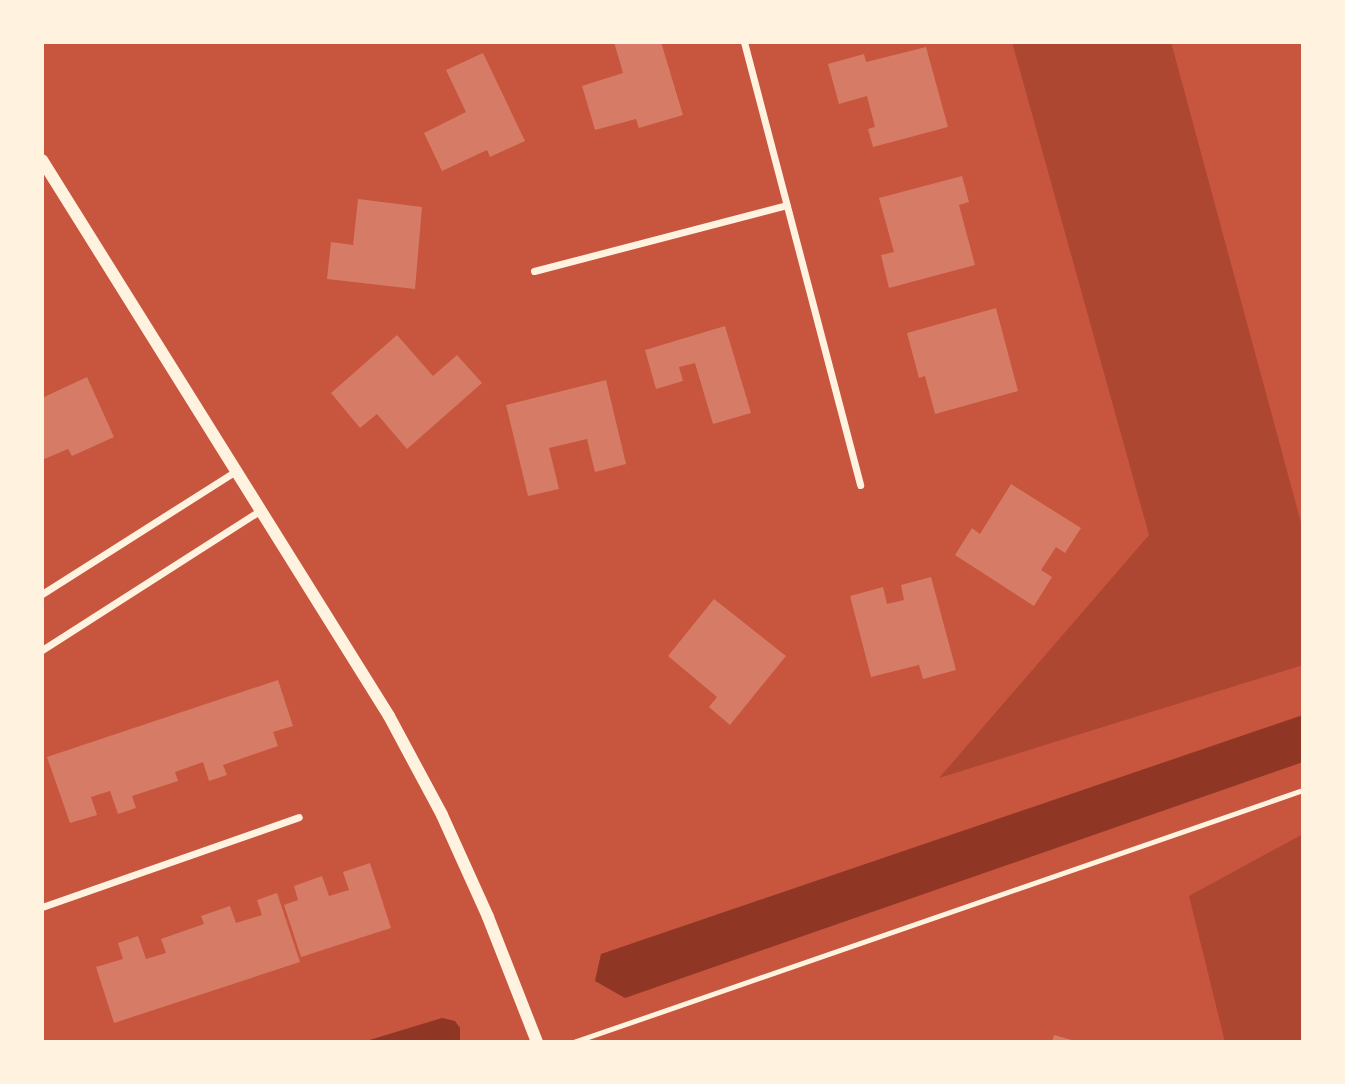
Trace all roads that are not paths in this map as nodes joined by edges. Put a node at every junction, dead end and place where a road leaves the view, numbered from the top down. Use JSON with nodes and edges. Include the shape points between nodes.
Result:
{"nodes":[{"id":1,"x":744,"y":42,"type":"edge"},
{"id":2,"x":42,"y":160,"type":"edge"},
{"id":3,"x":787,"y":205,"type":"junction"},
{"id":4,"x":534,"y":271,"type":"dead end"},
{"id":5,"x":234,"y":472,"type":"junction"},
{"id":6,"x":860,"y":485,"type":"dead end"},
{"id":7,"x":259,"y":511,"type":"junction"},
{"id":8,"x":42,"y":594,"type":"edge"},
{"id":9,"x":42,"y":650,"type":"edge"},
{"id":10,"x":299,"y":817,"type":"dead end"},
{"id":11,"x":42,"y":907,"type":"edge"},
{"id":12,"x":537,"y":1042,"type":"edge"}],
"edges":[{"from":1,"to":3,"type":"street"},
{"from":2,"to":5,"type":"street"},
{"from":3,"to":4,"type":"street"},
{"from":3,"to":6,"type":"street"},
{"from":5,"to":7,"type":"street"},
{"from":5,"to":8,"type":"street"},
{"from":7,"to":9,"type":"street"},
{"from":7,"to":12,"type":"street","via":[[389,716],[442,815]]},
{"from":10,"to":11,"type":"street"}]}
